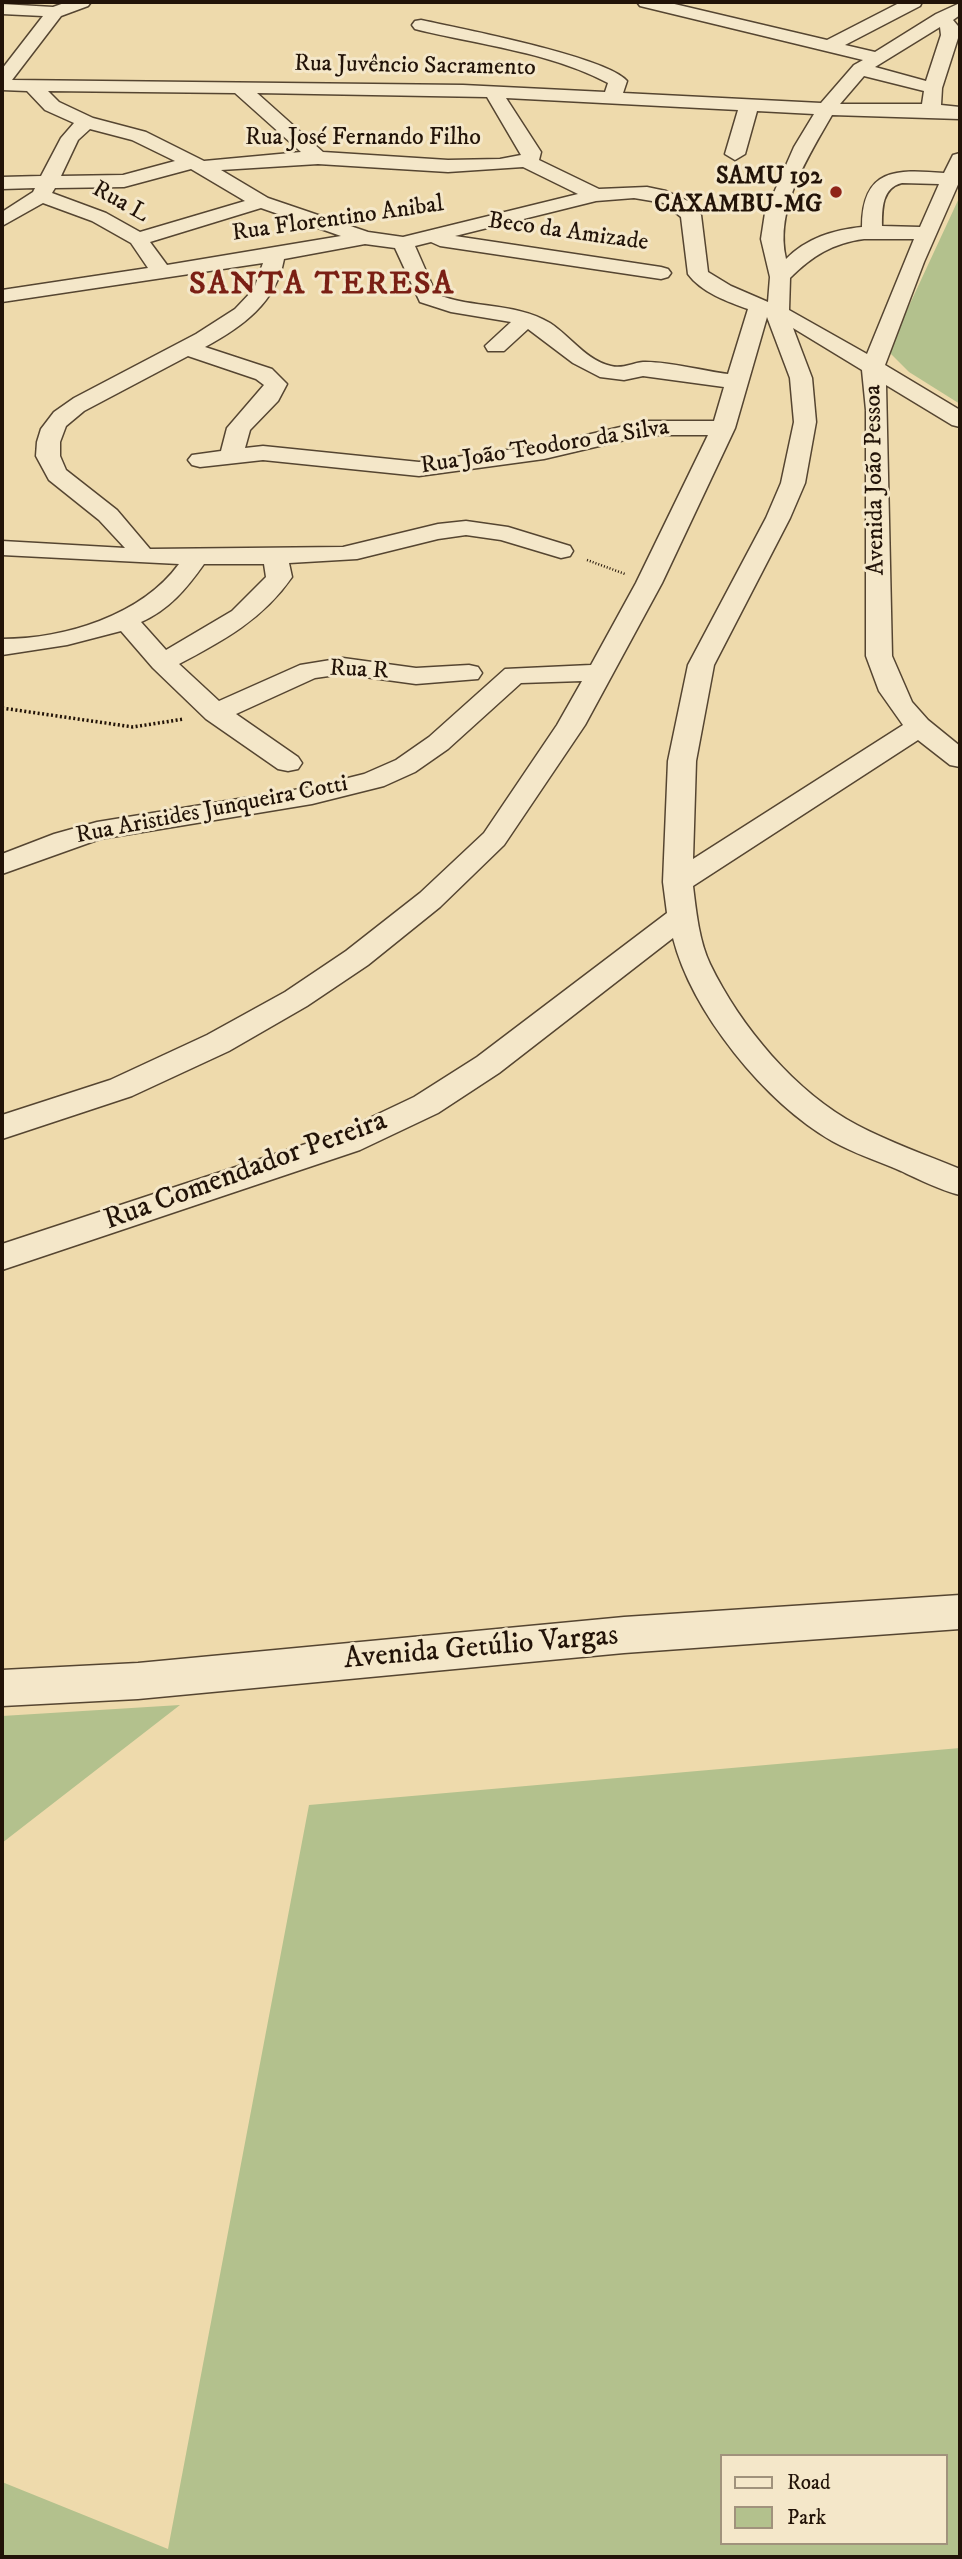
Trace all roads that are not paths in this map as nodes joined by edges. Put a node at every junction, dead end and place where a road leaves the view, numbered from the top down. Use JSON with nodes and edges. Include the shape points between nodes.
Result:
{"nodes":[{"id":1,"x":82,"y":2,"type":"edge"},
{"id":2,"x":646,"y":2,"type":"edge"},
{"id":3,"x":704,"y":2,"type":"edge"},
{"id":4,"x":914,"y":2,"type":"edge"},
{"id":5,"x":960,"y":8,"type":"edge"},
{"id":6,"x":2,"y":9,"type":"edge"},
{"id":7,"x":684,"y":11,"type":"junction"},
{"id":8,"x":55,"y":12,"type":"junction"},
{"id":9,"x":421,"y":25,"type":"dead end"},
{"id":10,"x":951,"y":30,"type":"edge"},
{"id":11,"x":831,"y":45,"type":"junction"},
{"id":12,"x":515,"y":46,"type":"junction"},
{"id":13,"x":878,"y":58,"type":"junction"},
{"id":14,"x":860,"y":69,"type":"junction"},
{"id":15,"x":2,"y":83,"type":"edge"},
{"id":16,"x":32,"y":85,"type":"junction"},
{"id":17,"x":240,"y":88,"type":"junction"},
{"id":18,"x":933,"y":88,"type":"junction"},
{"id":19,"x":463,"y":90,"type":"junction"},
{"id":20,"x":493,"y":91,"type":"junction"},
{"id":21,"x":612,"y":97,"type":"junction"},
{"id":22,"x":749,"y":106,"type":"junction"},
{"id":23,"x":826,"y":109,"type":"junction"},
{"id":24,"x":952,"y":115,"type":"edge"},
{"id":25,"x":86,"y":122,"type":"junction"},
{"id":26,"x":735,"y":154,"type":"dead end"},
{"id":27,"x":318,"y":158,"type":"junction"},
{"id":28,"x":526,"y":161,"type":"junction"},
{"id":29,"x":197,"y":164,"type":"junction"},
{"id":30,"x":957,"y":166,"type":"edge"},
{"id":31,"x":2,"y":183,"type":"edge"},
{"id":32,"x":44,"y":188,"type":"junction"},
{"id":33,"x":596,"y":195,"type":"junction"},
{"id":34,"x":261,"y":202,"type":"junction"},
{"id":35,"x":2,"y":220,"type":"edge"},
{"id":36,"x":872,"y":232,"type":"junction"},
{"id":37,"x":927,"y":233,"type":"junction"},
{"id":38,"x":427,"y":238,"type":"junction"},
{"id":39,"x":138,"y":239,"type":"junction"},
{"id":40,"x":365,"y":239,"type":"junction"},
{"id":41,"x":402,"y":243,"type":"junction"},
{"id":42,"x":275,"y":256,"type":"junction"},
{"id":43,"x":161,"y":272,"type":"junction"},
{"id":44,"x":661,"y":272,"type":"dead end"},
{"id":45,"x":780,"y":277,"type":"junction"},
{"id":46,"x":7,"y":302,"type":"edge"},
{"id":47,"x":769,"y":310,"type":"junction"},
{"id":48,"x":526,"y":320,"type":"junction"},
{"id":49,"x":496,"y":346,"type":"dead end"},
{"id":50,"x":187,"y":348,"type":"junction"},
{"id":51,"x":873,"y":367,"type":"junction"},
{"id":52,"x":735,"y":382,"type":"junction"},
{"id":53,"x":939,"y":406,"type":"junction"},
{"id":54,"x":877,"y":410,"type":"junction"},
{"id":55,"x":960,"y":420,"type":"edge"},
{"id":56,"x":723,"y":428,"type":"junction"},
{"id":57,"x":231,"y":455,"type":"junction"},
{"id":58,"x":200,"y":460,"type":"dead end"},
{"id":59,"x":2,"y":524,"type":"edge"},
{"id":60,"x":561,"y":551,"type":"road end"},
{"id":61,"x":3,"y":554,"type":"edge"},
{"id":62,"x":142,"y":555,"type":"junction"},
{"id":63,"x":275,"y":556,"type":"junction"},
{"id":64,"x":197,"y":557,"type":"junction"},
{"id":65,"x":127,"y":622,"type":"junction"},
{"id":66,"x":2,"y":647,"type":"edge"},
{"id":67,"x":162,"y":663,"type":"junction"},
{"id":68,"x":469,"y":673,"type":"dead end"},
{"id":69,"x":600,"y":673,"type":"junction"},
{"id":70,"x":216,"y":713,"type":"junction"},
{"id":71,"x":919,"y":727,"type":"junction"},
{"id":72,"x":960,"y":759,"type":"edge"},
{"id":73,"x":288,"y":763,"type":"dead end"},
{"id":74,"x":2,"y":864,"type":"edge"},
{"id":75,"x":678,"y":882,"type":"junction"},
{"id":76,"x":682,"y":916,"type":"junction"},
{"id":77,"x":2,"y":1127,"type":"edge"},
{"id":78,"x":960,"y":1183,"type":"edge"},
{"id":79,"x":2,"y":1257,"type":"edge"},
{"id":80,"x":960,"y":1612,"type":"edge"},
{"id":81,"x":2,"y":1688,"type":"edge"}],
"edges":[{"from":1,"to":8,"type":"street"},
{"from":2,"to":7,"type":"street"},
{"from":3,"to":7,"type":"street"},
{"from":4,"to":11,"type":"street"},
{"from":5,"to":10,"type":"street"},
{"from":6,"to":8,"type":"street"},
{"from":7,"to":11,"type":"street"},
{"from":8,"to":15,"type":"street"},
{"from":9,"to":12,"type":"street"},
{"from":10,"to":13,"type":"street"},
{"from":10,"to":18,"type":"street"},
{"from":11,"to":13,"type":"street"},
{"from":12,"to":19,"type":"street"},
{"from":12,"to":21,"type":"street","via":[[610,75],[618,81]]},
{"from":13,"to":14,"type":"street"},
{"from":14,"to":18,"type":"street"},
{"from":14,"to":23,"type":"street"},
{"from":15,"to":16,"type":"street","name":"Rua Juvêncio Sacramento"},
{"from":16,"to":17,"type":"street","name":"Rua Juvêncio Sacramento"},
{"from":16,"to":25,"type":"street","via":[[52,106]]},
{"from":17,"to":19,"type":"street","name":"Rua Juvêncio Sacramento"},
{"from":17,"to":27,"type":"street"},
{"from":18,"to":24,"type":"street"},
{"from":19,"to":20,"type":"street","name":"Rua Juvêncio Sacramento"},
{"from":20,"to":21,"type":"street","name":"Rua Juvêncio Sacramento"},
{"from":20,"to":28,"type":"street","via":[[531,152]]},
{"from":21,"to":22,"type":"street","name":"Rua Juvêncio Sacramento"},
{"from":22,"to":23,"type":"street","name":"Rua Juvêncio Sacramento"},
{"from":22,"to":26,"type":"street"},
{"from":23,"to":24,"type":"street","name":"Rua Juvêncio Sacramento"},
{"from":23,"to":45,"type":"street","via":[[775,213],[771,239]]},
{"from":25,"to":29,"type":"street","via":[[139,136]]},
{"from":25,"to":32,"type":"street","via":[[70,138]]},
{"from":27,"to":28,"type":"street","name":"Rua José Fernando Filho","via":[[444,167]]},
{"from":27,"to":29,"type":"street","name":"Rua José Fernando Filho"},
{"from":28,"to":33,"type":"street"},
{"from":29,"to":32,"type":"street","name":"Rua José Fernando Filho","via":[[124,181]]},
{"from":29,"to":34,"type":"street"},
{"from":30,"to":36,"type":"street","via":[[886,181],[877,188],[870,206]]},
{"from":30,"to":37,"type":"street","name":"Avenida João Pessoa"},
{"from":31,"to":32,"type":"street","name":"Rua José Fernando Filho"},
{"from":32,"to":35,"type":"street"},
{"from":32,"to":39,"type":"street","name":"Rua L"},
{"from":33,"to":38,"type":"street","name":"Rua Florentino Anibal"},
{"from":33,"to":47,"type":"street","name":"Rua Florentino Anibal","via":[[628,191],[673,199],[691,215],[698,274],[718,289]]},
{"from":34,"to":39,"type":"street"},
{"from":34,"to":40,"type":"street"},
{"from":36,"to":37,"type":"street"},
{"from":36,"to":45,"type":"street","via":[[817,244],[798,256]]},
{"from":37,"to":51,"type":"street","name":"Avenida João Pessoa"},
{"from":38,"to":41,"type":"street","name":"Rua Florentino Anibal"},
{"from":38,"to":44,"type":"street","name":"Beco da Amizade"},
{"from":39,"to":43,"type":"street","name":"Rua L"},
{"from":40,"to":41,"type":"street","name":"Rua Florentino Anibal"},
{"from":40,"to":42,"type":"street","name":"Rua Florentino Anibal"},
{"from":41,"to":48,"type":"street","via":[[427,298]]},
{"from":42,"to":43,"type":"street","name":"Rua Florentino Anibal"},
{"from":42,"to":50,"type":"street","via":[[270,279],[257,299]]},
{"from":43,"to":46,"type":"street","name":"Rua Florentino Anibal"},
{"from":45,"to":47,"type":"street"},
{"from":47,"to":51,"type":"street"},
{"from":47,"to":52,"type":"street"},
{"from":47,"to":75,"type":"street","via":[[803,390],[800,455],[778,519],[701,665],[682,761]]},
{"from":48,"to":49,"type":"street"},
{"from":48,"to":52,"type":"street","via":[[589,367],[612,374],[630,374],[645,360]]},
{"from":50,"to":57,"type":"street","via":[[264,374],[276,384],[239,428]]},
{"from":50,"to":62,"type":"street","via":[[78,405],[58,421],[48,439],[48,456],[73,491],[106,513]]},
{"from":51,"to":53,"type":"street"},
{"from":51,"to":54,"type":"street","name":"Avenida João Pessoa"},
{"from":52,"to":56,"type":"street"},
{"from":53,"to":54,"type":"street","via":[[905,403]]},
{"from":53,"to":55,"type":"street"},
{"from":54,"to":71,"type":"street","name":"Avenida João Pessoa","via":[[879,656],[888,686]]},
{"from":56,"to":57,"type":"street","name":"Rua João Teodoro da Silva","via":[[646,428],[554,450],[419,469],[297,455]]},
{"from":56,"to":69,"type":"street"},
{"from":57,"to":58,"type":"street","name":"Rua João Teodoro da Silva"},
{"from":59,"to":61,"type":"street"},
{"from":60,"to":63,"type":"street","via":[[473,528],[343,554]]},
{"from":61,"to":62,"type":"street"},
{"from":62,"to":64,"type":"street"},
{"from":63,"to":64,"type":"street"},
{"from":63,"to":67,"type":"street","via":[[279,577],[265,598],[230,627]]},
{"from":64,"to":65,"type":"street","via":[[178,585]]},
{"from":65,"to":66,"type":"street"},
{"from":65,"to":67,"type":"street"},
{"from":67,"to":70,"type":"street"},
{"from":68,"to":70,"type":"street","name":"Rua R","via":[[416,676],[343,666],[309,671]]},
{"from":69,"to":74,"type":"street","name":"Rua Aristides Junqueira Cotti","via":[[514,675],[440,740],[390,773],[321,795],[53,841]]},
{"from":69,"to":77,"type":"street","via":[[550,759],[494,839],[430,900],[357,958],[218,1043],[121,1088]]},
{"from":70,"to":73,"type":"street"},
{"from":71,"to":72,"type":"street","name":"Avenida João Pessoa"},
{"from":71,"to":75,"type":"street"},
{"from":75,"to":76,"type":"street"},
{"from":76,"to":78,"type":"street","via":[[694,962],[728,1022],[775,1078],[844,1133]]},
{"from":76,"to":79,"type":"street","name":"Rua Comendador Pereira","via":[[488,1065],[426,1105],[348,1142]]},
{"from":80,"to":81,"type":"street","name":"Avenida Getúlio Vargas","via":[[624,1635],[138,1681]]}]}
